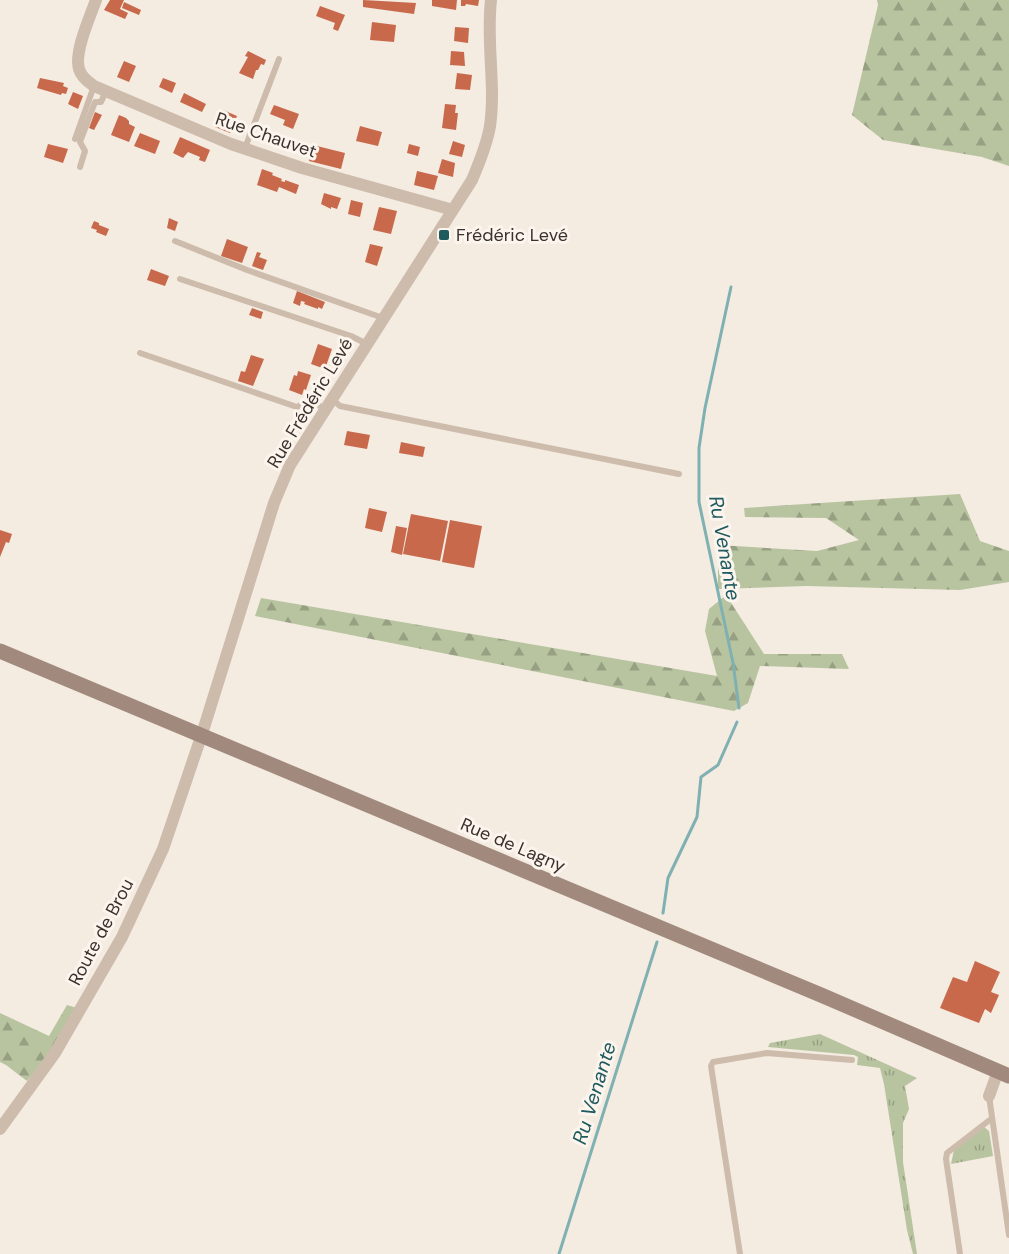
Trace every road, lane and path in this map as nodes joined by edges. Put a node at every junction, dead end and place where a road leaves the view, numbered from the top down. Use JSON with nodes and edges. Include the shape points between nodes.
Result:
{"nodes":[{"id":1,"x":96,"y":0,"type":"edge"},
{"id":2,"x":490,"y":0,"type":"edge"},
{"id":3,"x":279,"y":59,"type":"dead end"},
{"id":4,"x":100,"y":88,"type":"junction"},
{"id":5,"x":75,"y":139,"type":"dead end"},
{"id":6,"x":245,"y":148,"type":"junction"},
{"id":7,"x":80,"y":167,"type":"dead end"},
{"id":8,"x":453,"y":210,"type":"junction"},
{"id":9,"x":175,"y":241,"type":"dead end"},
{"id":10,"x":180,"y":279,"type":"dead end"},
{"id":11,"x":383,"y":318,"type":"junction"},
{"id":12,"x":367,"y":344,"type":"junction"},
{"id":13,"x":140,"y":353,"type":"dead end"},
{"id":14,"x":328,"y":403,"type":"junction"},
{"id":15,"x":679,"y":474,"type":"dead end"},
{"id":16,"x":0,"y":651,"type":"edge"},
{"id":17,"x":202,"y":734,"type":"junction"},
{"id":18,"x":852,"y":1060,"type":"dead end"},
{"id":19,"x":1003,"y":1073,"type":"edge"},
{"id":20,"x":989,"y":1096,"type":"joint"},
{"id":21,"x":991,"y":1119,"type":"junction"},
{"id":22,"x":0,"y":1129,"type":"edge"},
{"id":23,"x":1009,"y":1235,"type":"edge"},
{"id":24,"x":740,"y":1254,"type":"edge"},
{"id":25,"x":960,"y":1254,"type":"edge"}],
"edges":[{"from":1,"to":4,"type":"street","name":"Rue Chauvet","via":[[77,57],[79,71]]},
{"from":2,"to":8,"type":"street","name":"Rue Frédéric Levé","via":[[490,128],[472,180]]},
{"from":3,"to":6,"type":"lane"},
{"from":4,"to":5,"type":"lane"},
{"from":4,"to":6,"type":"street","name":"Rue Chauvet"},
{"from":4,"to":7,"type":"lane","via":[[101,102],[95,102],[80,141],[85,151]]},
{"from":6,"to":8,"type":"street","name":"Rue Chauvet"},
{"from":8,"to":11,"type":"street","name":"Rue Frédéric Levé"},
{"from":9,"to":11,"type":"lane"},
{"from":10,"to":12,"type":"lane"},
{"from":11,"to":12,"type":"street","name":"Rue Frédéric Levé"},
{"from":12,"to":14,"type":"street","name":"Rue Frédéric Levé"},
{"from":13,"to":14,"type":"lane","via":[[297,407],[307,401]]},
{"from":14,"to":15,"type":"lane"},
{"from":14,"to":17,"type":"street","name":"Rue Frédéric Levé","via":[[290,465],[274,503]]},
{"from":16,"to":17,"type":"main road","name":"Rue de Lagny"},
{"from":17,"to":19,"type":"main road","name":"Rue de Lagny"},
{"from":17,"to":22,"type":"street","name":"Route de Brou","via":[[163,849],[122,937],[55,1053]]},
{"from":18,"to":24,"type":"lane","via":[[767,1053],[713,1062]]},
{"from":19,"to":20,"type":"street"},
{"from":20,"to":21,"type":"lane"},
{"from":21,"to":23,"type":"lane"},
{"from":21,"to":25,"type":"lane","via":[[947,1153]]}]}
